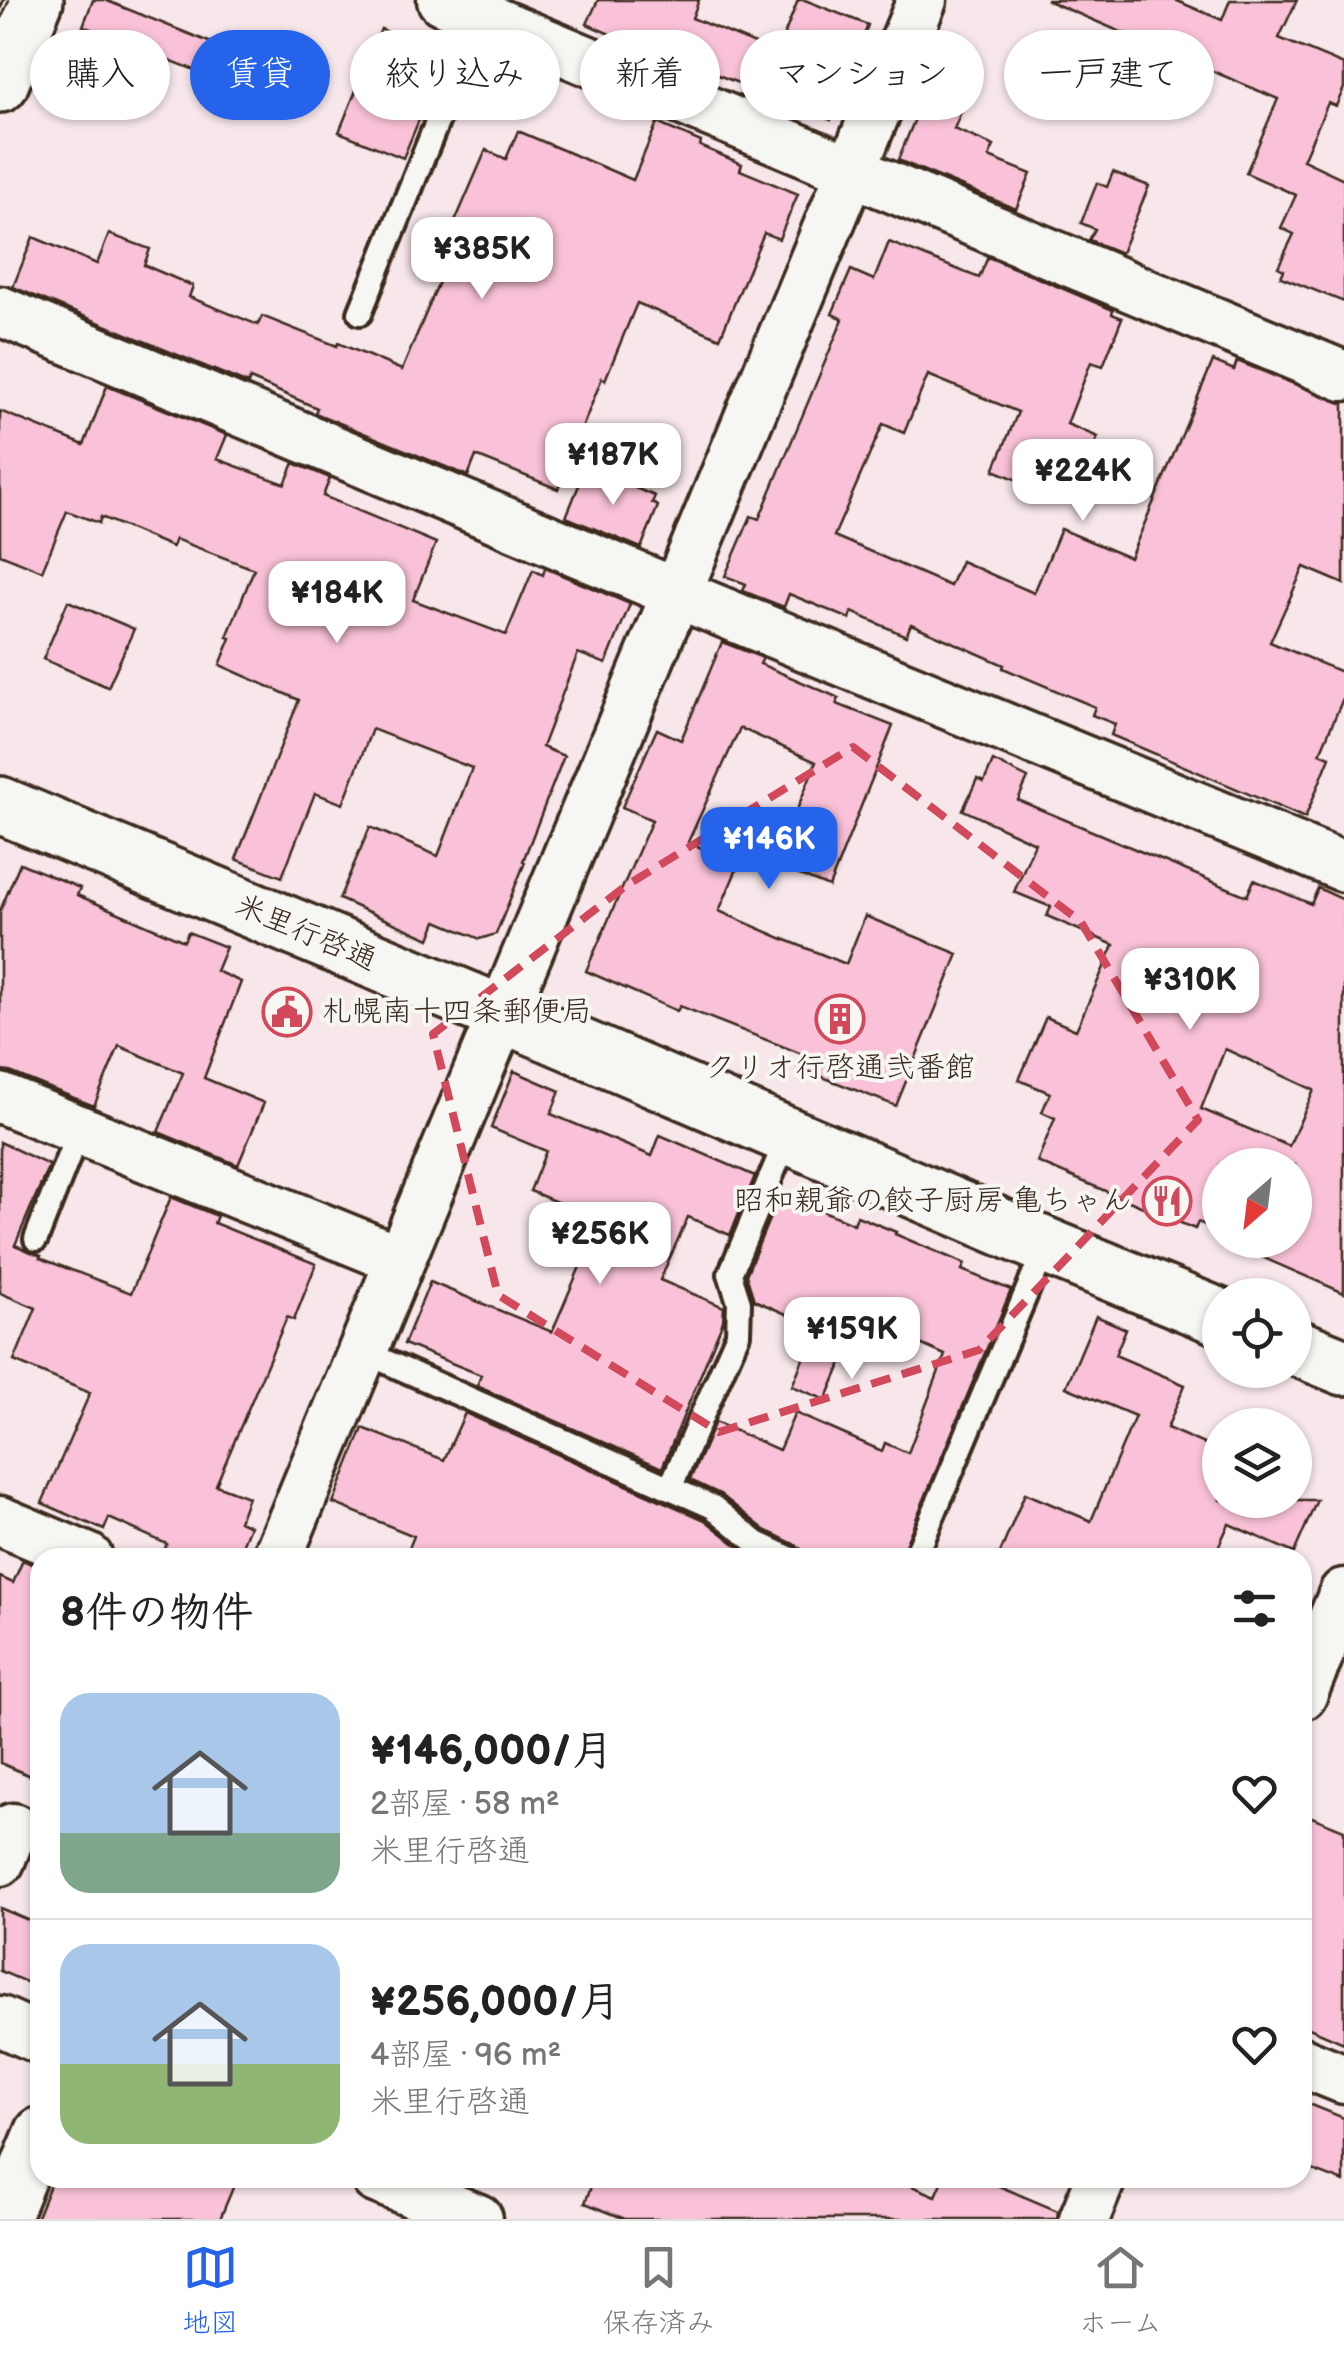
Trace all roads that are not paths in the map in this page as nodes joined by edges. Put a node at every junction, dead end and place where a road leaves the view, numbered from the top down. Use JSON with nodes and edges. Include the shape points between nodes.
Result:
{"nodes":[{"id":1,"x":35,"y":0,"type":"edge"},
{"id":2,"x":922,"y":0,"type":"edge"},
{"id":3,"x":461,"y":8,"type":"edge"},
{"id":4,"x":0,"y":84,"type":"edge"},
{"id":5,"x":852,"y":170,"type":"junction"},
{"id":6,"x":0,"y":311,"type":"edge"},
{"id":7,"x":360,"y":313,"type":"dead end"},
{"id":8,"x":1344,"y":376,"type":"edge"},
{"id":9,"x":676,"y":594,"type":"junction"},
{"id":10,"x":0,"y":805,"type":"edge"},
{"id":11,"x":1344,"y":867,"type":"edge"},
{"id":12,"x":502,"y":1015,"type":"junction"},
{"id":13,"x":0,"y":1098,"type":"edge"},
{"id":14,"x":78,"y":1130,"type":"junction"},
{"id":15,"x":788,"y":1136,"type":"junction"},
{"id":16,"x":36,"y":1239,"type":"dead end"},
{"id":17,"x":1046,"y":1246,"type":"junction"},
{"id":18,"x":400,"y":1260,"type":"junction"},
{"id":19,"x":1202,"y":1310,"type":"edge"},
{"id":20,"x":362,"y":1351,"type":"junction"},
{"id":21,"x":1312,"y":1354,"type":"edge"},
{"id":22,"x":1344,"y":1367,"type":"edge"},
{"id":23,"x":670,"y":1488,"type":"junction"},
{"id":24,"x":0,"y":1521,"type":"edge"},
{"id":25,"x":64,"y":1548,"type":"edge"},
{"id":26,"x":281,"y":1548,"type":"edge"},
{"id":27,"x":768,"y":1548,"type":"edge"},
{"id":28,"x":919,"y":1548,"type":"edge"},
{"id":29,"x":1344,"y":1593,"type":"edge"},
{"id":30,"x":1312,"y":1671,"type":"edge"},
{"id":31,"x":0,"y":2022,"type":"edge"},
{"id":32,"x":30,"y":2034,"type":"edge"},
{"id":33,"x":1312,"y":2066,"type":"edge"},
{"id":34,"x":1344,"y":2079,"type":"edge"},
{"id":35,"x":30,"y":2156,"type":"edge"},
{"id":36,"x":415,"y":2188,"type":"edge"},
{"id":37,"x":1097,"y":2188,"type":"edge"},
{"id":38,"x":4,"y":2219,"type":"edge"},
{"id":39,"x":478,"y":2219,"type":"edge"},
{"id":40,"x":1084,"y":2219,"type":"edge"}],
"edges":[{"from":1,"to":4,"type":"street"},
{"from":2,"to":5,"type":"street"},
{"from":3,"to":5,"type":"street"},
{"from":3,"to":7,"type":"lane"},
{"from":5,"to":8,"type":"street"},
{"from":5,"to":9,"type":"street"},
{"from":6,"to":9,"type":"street"},
{"from":9,"to":11,"type":"street"},
{"from":9,"to":12,"type":"street"},
{"from":10,"to":12,"type":"street","name":"米里行啓通"},
{"from":12,"to":15,"type":"street","name":"米里行啓通"},
{"from":12,"to":18,"type":"street"},
{"from":13,"to":14,"type":"street"},
{"from":14,"to":16,"type":"lane"},
{"from":14,"to":18,"type":"street"},
{"from":15,"to":17,"type":"street","name":"米里行啓通"},
{"from":15,"to":23,"type":"lane","via":[[730,1274],[739,1302],[738,1334]]},
{"from":17,"to":19,"type":"street","name":"米里行啓通"},
{"from":17,"to":28,"type":"lane"},
{"from":18,"to":20,"type":"street"},
{"from":20,"to":23,"type":"lane"},
{"from":20,"to":26,"type":"street"},
{"from":21,"to":22,"type":"street"},
{"from":23,"to":27,"type":"lane","via":[[714,1507]]},
{"from":24,"to":25,"type":"street"},
{"from":29,"to":30,"type":"street"},
{"from":31,"to":32,"type":"street"},
{"from":33,"to":34,"type":"street"},
{"from":35,"to":38,"type":"street"},
{"from":36,"to":39,"type":"street"},
{"from":37,"to":40,"type":"street"}]}
